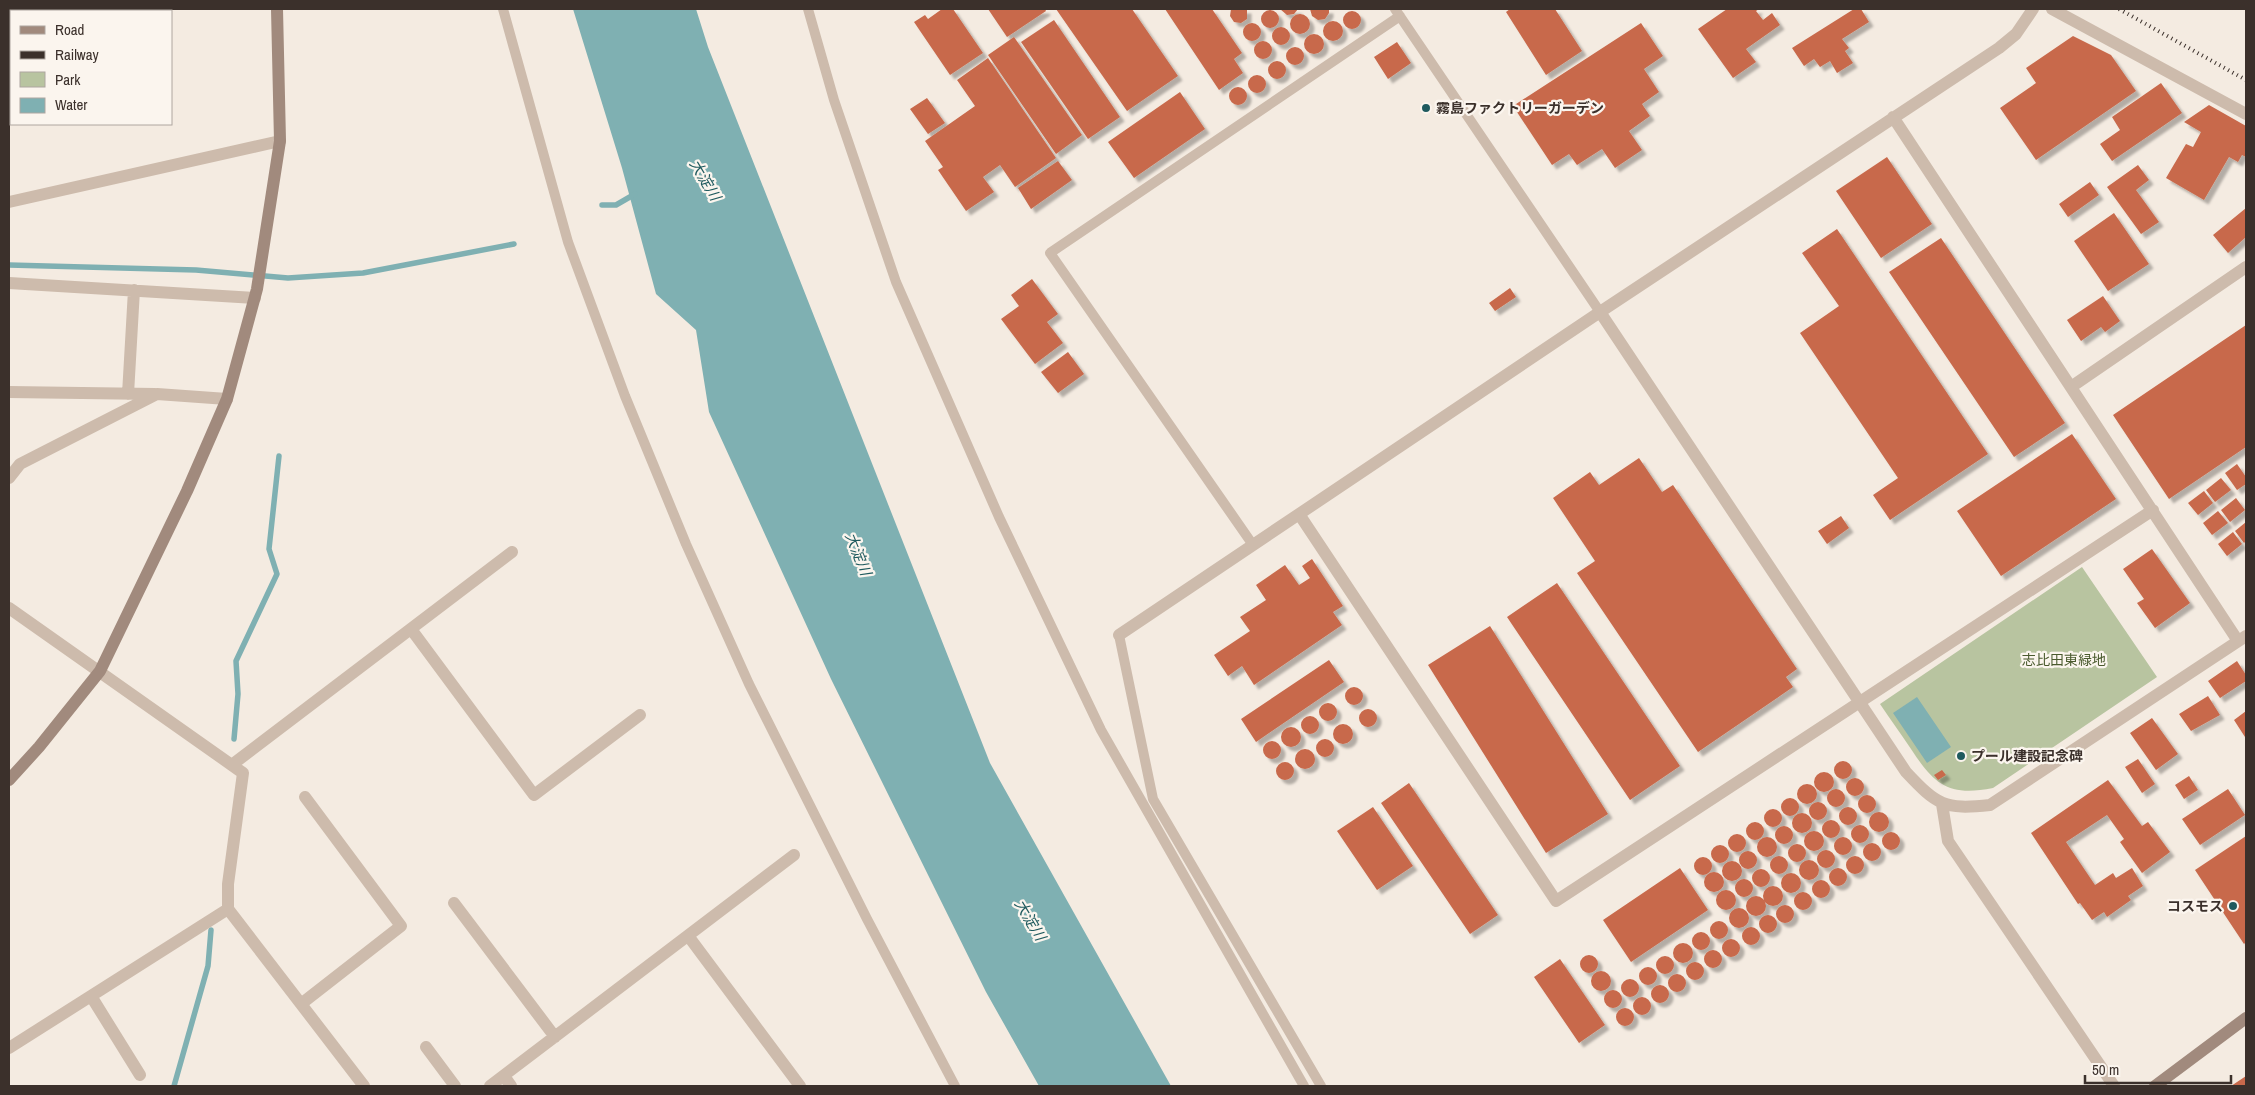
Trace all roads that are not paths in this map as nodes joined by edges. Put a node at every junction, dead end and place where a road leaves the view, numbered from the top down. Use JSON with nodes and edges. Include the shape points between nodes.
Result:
{"nodes":[{"id":1,"x":277,"y":9,"type":"edge"},
{"id":2,"x":504,"y":9,"type":"edge"},
{"id":3,"x":808,"y":9,"type":"edge"},
{"id":4,"x":2033,"y":9,"type":"edge"},
{"id":5,"x":2052,"y":9,"type":"edge"},
{"id":6,"x":1397,"y":12,"type":"edge"},
{"id":7,"x":2246,"y":114,"type":"edge"},
{"id":8,"x":1893,"y":117,"type":"junction"},
{"id":9,"x":280,"y":141,"type":"junction"},
{"id":10,"x":9,"y":201,"type":"edge"},
{"id":11,"x":2246,"y":268,"type":"edge"},
{"id":12,"x":9,"y":283,"type":"edge"},
{"id":13,"x":134,"y":290,"type":"junction"},
{"id":14,"x":256,"y":293,"type":"junction"},
{"id":15,"x":1600,"y":312,"type":"junction"},
{"id":16,"x":2071,"y":387,"type":"junction"},
{"id":17,"x":9,"y":392,"type":"edge"},
{"id":18,"x":128,"y":394,"type":"junction"},
{"id":19,"x":157,"y":394,"type":"junction"},
{"id":20,"x":227,"y":399,"type":"junction"},
{"id":21,"x":9,"y":478,"type":"edge"},
{"id":22,"x":2153,"y":510,"type":"junction"},
{"id":23,"x":1299,"y":514,"type":"junction"},
{"id":24,"x":1253,"y":544,"type":"junction"},
{"id":25,"x":512,"y":552,"type":"dead end"},
{"id":26,"x":9,"y":608,"type":"edge"},
{"id":27,"x":411,"y":629,"type":"junction"},
{"id":28,"x":1119,"y":635,"type":"joint"},
{"id":29,"x":2242,"y":639,"type":"edge"},
{"id":30,"x":100,"y":670,"type":"junction"},
{"id":31,"x":1860,"y":704,"type":"junction"},
{"id":32,"x":640,"y":715,"type":"dead end"},
{"id":33,"x":233,"y":764,"type":"junction"},
{"id":34,"x":9,"y":780,"type":"edge"},
{"id":35,"x":305,"y":797,"type":"dead end"},
{"id":36,"x":1942,"y":804,"type":"junction"},
{"id":37,"x":794,"y":855,"type":"dead end"},
{"id":38,"x":454,"y":903,"type":"dead end"},
{"id":39,"x":228,"y":909,"type":"junction"},
{"id":40,"x":689,"y":937,"type":"junction"},
{"id":41,"x":91,"y":996,"type":"junction"},
{"id":42,"x":301,"y":1004,"type":"junction"},
{"id":43,"x":2246,"y":1018,"type":"edge"},
{"id":44,"x":555,"y":1037,"type":"junction"},
{"id":45,"x":426,"y":1047,"type":"dead end"},
{"id":46,"x":9,"y":1048,"type":"edge"},
{"id":47,"x":140,"y":1076,"type":"dead end"},
{"id":48,"x":507,"y":1081,"type":"edge"},
{"id":49,"x":364,"y":1086,"type":"edge"},
{"id":50,"x":455,"y":1086,"type":"edge"},
{"id":51,"x":490,"y":1086,"type":"edge"},
{"id":52,"x":800,"y":1086,"type":"edge"},
{"id":53,"x":955,"y":1086,"type":"edge"},
{"id":54,"x":1304,"y":1086,"type":"edge"},
{"id":55,"x":1321,"y":1086,"type":"edge"},
{"id":56,"x":2114,"y":1086,"type":"edge"},
{"id":57,"x":2155,"y":1086,"type":"edge"}],
"edges":[{"from":1,"to":9,"type":"street"},
{"from":2,"to":53,"type":"lane","via":[[568,242],[625,396],[686,544],[749,684],[870,926]]},
{"from":3,"to":54,"type":"lane","via":[[834,100],[896,282],[999,517],[1101,730]]},
{"from":4,"to":8,"type":"street","via":[[2016,34],[1999,48]]},
{"from":5,"to":7,"type":"street"},
{"from":6,"to":15,"type":"lane"},
{"from":6,"to":24,"type":"lane","via":[[1050,253]]},
{"from":8,"to":15,"type":"street"},
{"from":8,"to":16,"type":"street"},
{"from":9,"to":10,"type":"street"},
{"from":9,"to":14,"type":"street"},
{"from":11,"to":16,"type":"street"},
{"from":12,"to":13,"type":"street"},
{"from":13,"to":14,"type":"street"},
{"from":13,"to":18,"type":"street"},
{"from":14,"to":20,"type":"street"},
{"from":15,"to":23,"type":"street"},
{"from":15,"to":31,"type":"street"},
{"from":16,"to":22,"type":"street"},
{"from":17,"to":18,"type":"street"},
{"from":18,"to":19,"type":"street"},
{"from":19,"to":20,"type":"street"},
{"from":19,"to":21,"type":"street","via":[[20,464]]},
{"from":20,"to":30,"type":"street","via":[[187,491]]},
{"from":22,"to":29,"type":"street"},
{"from":22,"to":31,"type":"street"},
{"from":23,"to":24,"type":"street"},
{"from":23,"to":31,"type":"street","via":[[1556,901]]},
{"from":24,"to":28,"type":"street"},
{"from":25,"to":27,"type":"street"},
{"from":26,"to":30,"type":"street"},
{"from":27,"to":32,"type":"street","via":[[534,795]]},
{"from":27,"to":33,"type":"street"},
{"from":28,"to":55,"type":"lane","via":[[1153,799]]},
{"from":29,"to":36,"type":"street","via":[[1990,804],[1964,807]]},
{"from":30,"to":33,"type":"street"},
{"from":30,"to":34,"type":"street"},
{"from":31,"to":36,"type":"street","via":[[1906,772],[1929,797]]},
{"from":33,"to":39,"type":"street","via":[[243,773],[228,884]]},
{"from":35,"to":42,"type":"street","via":[[402,926]]},
{"from":36,"to":56,"type":"street","via":[[1948,841]]},
{"from":37,"to":40,"type":"street"},
{"from":38,"to":44,"type":"street"},
{"from":39,"to":41,"type":"street"},
{"from":39,"to":42,"type":"street"},
{"from":40,"to":44,"type":"street"},
{"from":40,"to":52,"type":"street"},
{"from":41,"to":46,"type":"street"},
{"from":41,"to":47,"type":"street"},
{"from":42,"to":49,"type":"street"},
{"from":43,"to":57,"type":"street"},
{"from":44,"to":48,"type":"street"},
{"from":45,"to":50,"type":"street"},
{"from":48,"to":51,"type":"street"}]}
